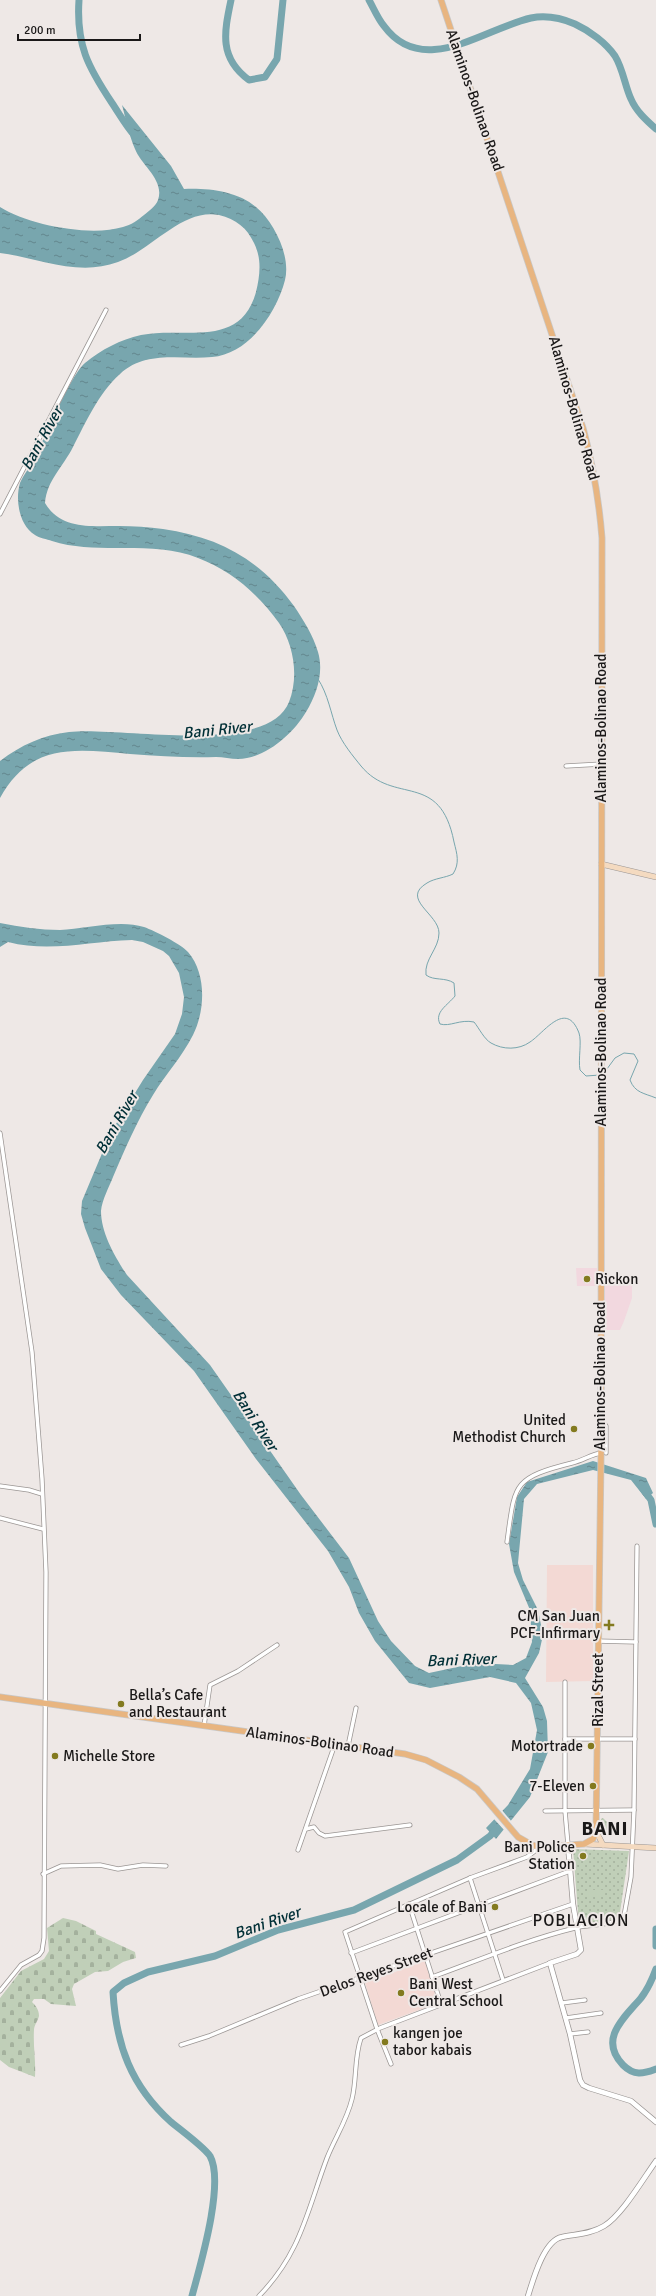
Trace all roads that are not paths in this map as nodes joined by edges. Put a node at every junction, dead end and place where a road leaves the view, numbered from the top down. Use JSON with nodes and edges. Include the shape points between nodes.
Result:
{"nodes":[{"id":1,"x":441,"y":0,"type":"edge"},
{"id":2,"x":106,"y":310,"type":"dead end"},
{"id":3,"x":0,"y":514,"type":"edge"},
{"id":4,"x":602,"y":764,"type":"junction"},
{"id":5,"x":566,"y":766,"type":"dead end"},
{"id":6,"x":601,"y":864,"type":"junction"},
{"id":7,"x":656,"y":878,"type":"edge"},
{"id":8,"x":0,"y":1133,"type":"edge"},
{"id":9,"x":603,"y":1454,"type":"junction"},
{"id":10,"x":600,"y":1482,"type":"joint"},
{"id":11,"x":0,"y":1486,"type":"edge"},
{"id":12,"x":42,"y":1494,"type":"junction"},
{"id":13,"x":0,"y":1518,"type":"edge"},
{"id":14,"x":44,"y":1529,"type":"junction"},
{"id":15,"x":507,"y":1542,"type":"dead end"},
{"id":16,"x":637,"y":1546,"type":"dead end"},
{"id":17,"x":597,"y":1641,"type":"junction"},
{"id":18,"x":636,"y":1642,"type":"junction"},
{"id":19,"x":277,"y":1645,"type":"dead end"},
{"id":20,"x":566,"y":1682,"type":"dead end"},
{"id":21,"x":0,"y":1697,"type":"edge"},
{"id":22,"x":44,"y":1704,"type":"junction"},
{"id":23,"x":356,"y":1708,"type":"dead end"},
{"id":24,"x":204,"y":1726,"type":"junction"},
{"id":25,"x":565,"y":1739,"type":"junction"},
{"id":26,"x":598,"y":1739,"type":"junction"},
{"id":27,"x":635,"y":1739,"type":"junction"},
{"id":28,"x":335,"y":1744,"type":"junction"},
{"id":29,"x":348,"y":1746,"type":"junction"},
{"id":30,"x":634,"y":1810,"type":"junction"},
{"id":31,"x":545,"y":1811,"type":"dead end"},
{"id":32,"x":565,"y":1811,"type":"junction"},
{"id":33,"x":597,"y":1811,"type":"junction"},
{"id":34,"x":410,"y":1826,"type":"dead end"},
{"id":35,"x":306,"y":1829,"type":"junction"},
{"id":36,"x":596,"y":1831,"type":"junction"},
{"id":37,"x":584,"y":1844,"type":"junction"},
{"id":38,"x":568,"y":1845,"type":"junction"},
{"id":39,"x":603,"y":1845,"type":"junction"},
{"id":40,"x":632,"y":1846,"type":"junction"},
{"id":41,"x":540,"y":1847,"type":"junction"},
{"id":42,"x":656,"y":1848,"type":"edge"},
{"id":43,"x":298,"y":1850,"type":"dead end"},
{"id":44,"x":166,"y":1866,"type":"dead end"},
{"id":45,"x":570,"y":1871,"type":"junction"},
{"id":46,"x":43,"y":1874,"type":"junction"},
{"id":47,"x":470,"y":1878,"type":"junction"},
{"id":48,"x":409,"y":1904,"type":"junction"},
{"id":49,"x":479,"y":1904,"type":"junction"},
{"id":50,"x":573,"y":1904,"type":"junction"},
{"id":51,"x":416,"y":1927,"type":"junction"},
{"id":52,"x":576,"y":1927,"type":"junction"},
{"id":53,"x":487,"y":1932,"type":"junction"},
{"id":54,"x":351,"y":1953,"type":"junction"},
{"id":55,"x":426,"y":1954,"type":"junction"},
{"id":56,"x":495,"y":1954,"type":"junction"},
{"id":57,"x":550,"y":1963,"type":"junction"},
{"id":58,"x":432,"y":1977,"type":"junction"},
{"id":59,"x":360,"y":1979,"type":"junction"},
{"id":60,"x":503,"y":1980,"type":"junction"},
{"id":61,"x":0,"y":1991,"type":"edge"},
{"id":62,"x":585,"y":2000,"type":"dead end"},
{"id":63,"x":441,"y":2004,"type":"junction"},
{"id":64,"x":562,"y":2004,"type":"junction"},
{"id":65,"x":601,"y":2013,"type":"dead end"},
{"id":66,"x":566,"y":2018,"type":"junction"},
{"id":67,"x":376,"y":2029,"type":"junction"},
{"id":68,"x":588,"y":2032,"type":"dead end"},
{"id":69,"x":570,"y":2034,"type":"junction"},
{"id":70,"x":181,"y":2045,"type":"dead end"},
{"id":71,"x":391,"y":2064,"type":"dead end"},
{"id":72,"x":656,"y":2122,"type":"edge"},
{"id":73,"x":656,"y":2161,"type":"edge"},
{"id":74,"x":259,"y":2296,"type":"edge"},
{"id":75,"x":528,"y":2296,"type":"edge"}],
"edges":[{"from":1,"to":4,"type":"main road","name":"Alaminos-Bolinao Road","via":[[581,421],[596,479],[602,538]]},
{"from":2,"to":3,"type":"street"},
{"from":4,"to":5,"type":"street"},
{"from":4,"to":6,"type":"main road","name":"Alaminos-Bolinao Road"},
{"from":6,"to":7,"type":"main road"},
{"from":6,"to":9,"type":"main road","name":"Alaminos-Bolinao Road","via":[[600,1418]]},
{"from":8,"to":12,"type":"street","via":[[32,1352]]},
{"from":9,"to":10,"type":"main road","name":"Alaminos-Bolinao Road"},
{"from":9,"to":15,"type":"street","via":[[539,1473],[523,1481],[513,1498]]},
{"from":10,"to":17,"type":"main road","name":"Rizal Street"},
{"from":11,"to":12,"type":"street"},
{"from":12,"to":14,"type":"street"},
{"from":13,"to":14,"type":"street"},
{"from":14,"to":22,"type":"street"},
{"from":16,"to":18,"type":"street"},
{"from":17,"to":18,"type":"street"},
{"from":17,"to":26,"type":"main road","name":"Rizal Street"},
{"from":18,"to":27,"type":"street"},
{"from":19,"to":24,"type":"street","via":[[238,1671],[210,1685]]},
{"from":20,"to":25,"type":"street"},
{"from":21,"to":22,"type":"main road","name":"Alaminos-Bolinao Road"},
{"from":22,"to":24,"type":"main road","name":"Alaminos-Bolinao Road"},
{"from":22,"to":46,"type":"street"},
{"from":23,"to":29,"type":"street"},
{"from":24,"to":28,"type":"main road","name":"Alaminos-Bolinao Road"},
{"from":25,"to":26,"type":"street"},
{"from":25,"to":32,"type":"street"},
{"from":26,"to":27,"type":"street"},
{"from":26,"to":33,"type":"main road","name":"Rizal Street"},
{"from":27,"to":30,"type":"street"},
{"from":28,"to":29,"type":"main road","name":"Alaminos-Bolinao Road"},
{"from":28,"to":35,"type":"street"},
{"from":29,"to":41,"type":"main road","name":"Alaminos-Bolinao Road","via":[[405,1754],[426,1760],[459,1777],[477,1790],[523,1841]]},
{"from":30,"to":33,"type":"street"},
{"from":30,"to":40,"type":"street"},
{"from":31,"to":32,"type":"street"},
{"from":32,"to":33,"type":"street"},
{"from":32,"to":38,"type":"street"},
{"from":33,"to":36,"type":"main road","name":"Rizal Street"},
{"from":34,"to":35,"type":"street","via":[[325,1836],[314,1827]]},
{"from":35,"to":43,"type":"street"},
{"from":36,"to":37,"type":"main road","via":[[593,1839]]},
{"from":36,"to":39,"type":"main road"},
{"from":37,"to":38,"type":"main road","name":"Alaminos-Bolinao Road"},
{"from":37,"to":39,"type":"main road"},
{"from":38,"to":41,"type":"main road","name":"Alaminos-Bolinao Road"},
{"from":38,"to":45,"type":"street"},
{"from":39,"to":40,"type":"main road"},
{"from":40,"to":42,"type":"main road"},
{"from":40,"to":52,"type":"street","via":[[628,1900],[623,1918],[617,1922]]},
{"from":41,"to":47,"type":"street","via":[[527,1857]]},
{"from":44,"to":46,"type":"street","via":[[61,1866]]},
{"from":45,"to":49,"type":"street"},
{"from":45,"to":50,"type":"street"},
{"from":46,"to":61,"type":"street","via":[[42,1951],[21,1965]]},
{"from":47,"to":48,"type":"street"},
{"from":47,"to":49,"type":"street"},
{"from":48,"to":51,"type":"street"},
{"from":48,"to":54,"type":"street","via":[[345,1932]]},
{"from":49,"to":51,"type":"street"},
{"from":49,"to":53,"type":"street"},
{"from":50,"to":52,"type":"street"},
{"from":50,"to":53,"type":"street","name":"Delos Reyes Street"},
{"from":51,"to":54,"type":"street"},
{"from":51,"to":55,"type":"street"},
{"from":52,"to":56,"type":"street"},
{"from":52,"to":57,"type":"street","via":[[581,1947],[579,1952]]},
{"from":53,"to":55,"type":"street","name":"Delos Reyes Street"},
{"from":53,"to":56,"type":"street"},
{"from":54,"to":59,"type":"street"},
{"from":55,"to":58,"type":"street"},
{"from":55,"to":59,"type":"street","name":"Delos Reyes Street"},
{"from":56,"to":58,"type":"street"},
{"from":56,"to":60,"type":"street"},
{"from":57,"to":60,"type":"street"},
{"from":57,"to":64,"type":"street"},
{"from":58,"to":63,"type":"street"},
{"from":59,"to":67,"type":"street"},
{"from":59,"to":70,"type":"street","name":"Delos Reyes Street","via":[[298,1999]]},
{"from":60,"to":63,"type":"street"},
{"from":62,"to":64,"type":"street"},
{"from":63,"to":67,"type":"street"},
{"from":64,"to":66,"type":"street"},
{"from":65,"to":66,"type":"street"},
{"from":66,"to":69,"type":"street"},
{"from":67,"to":71,"type":"street"},
{"from":67,"to":74,"type":"street","via":[[361,2038],[352,2099],[326,2160],[302,2231],[282,2270]]},
{"from":68,"to":69,"type":"street"},
{"from":69,"to":72,"type":"street","via":[[583,2085],[631,2101]]},
{"from":73,"to":75,"type":"street","via":[[612,2220],[596,2230],[560,2237],[553,2241],[542,2258]]}]}
